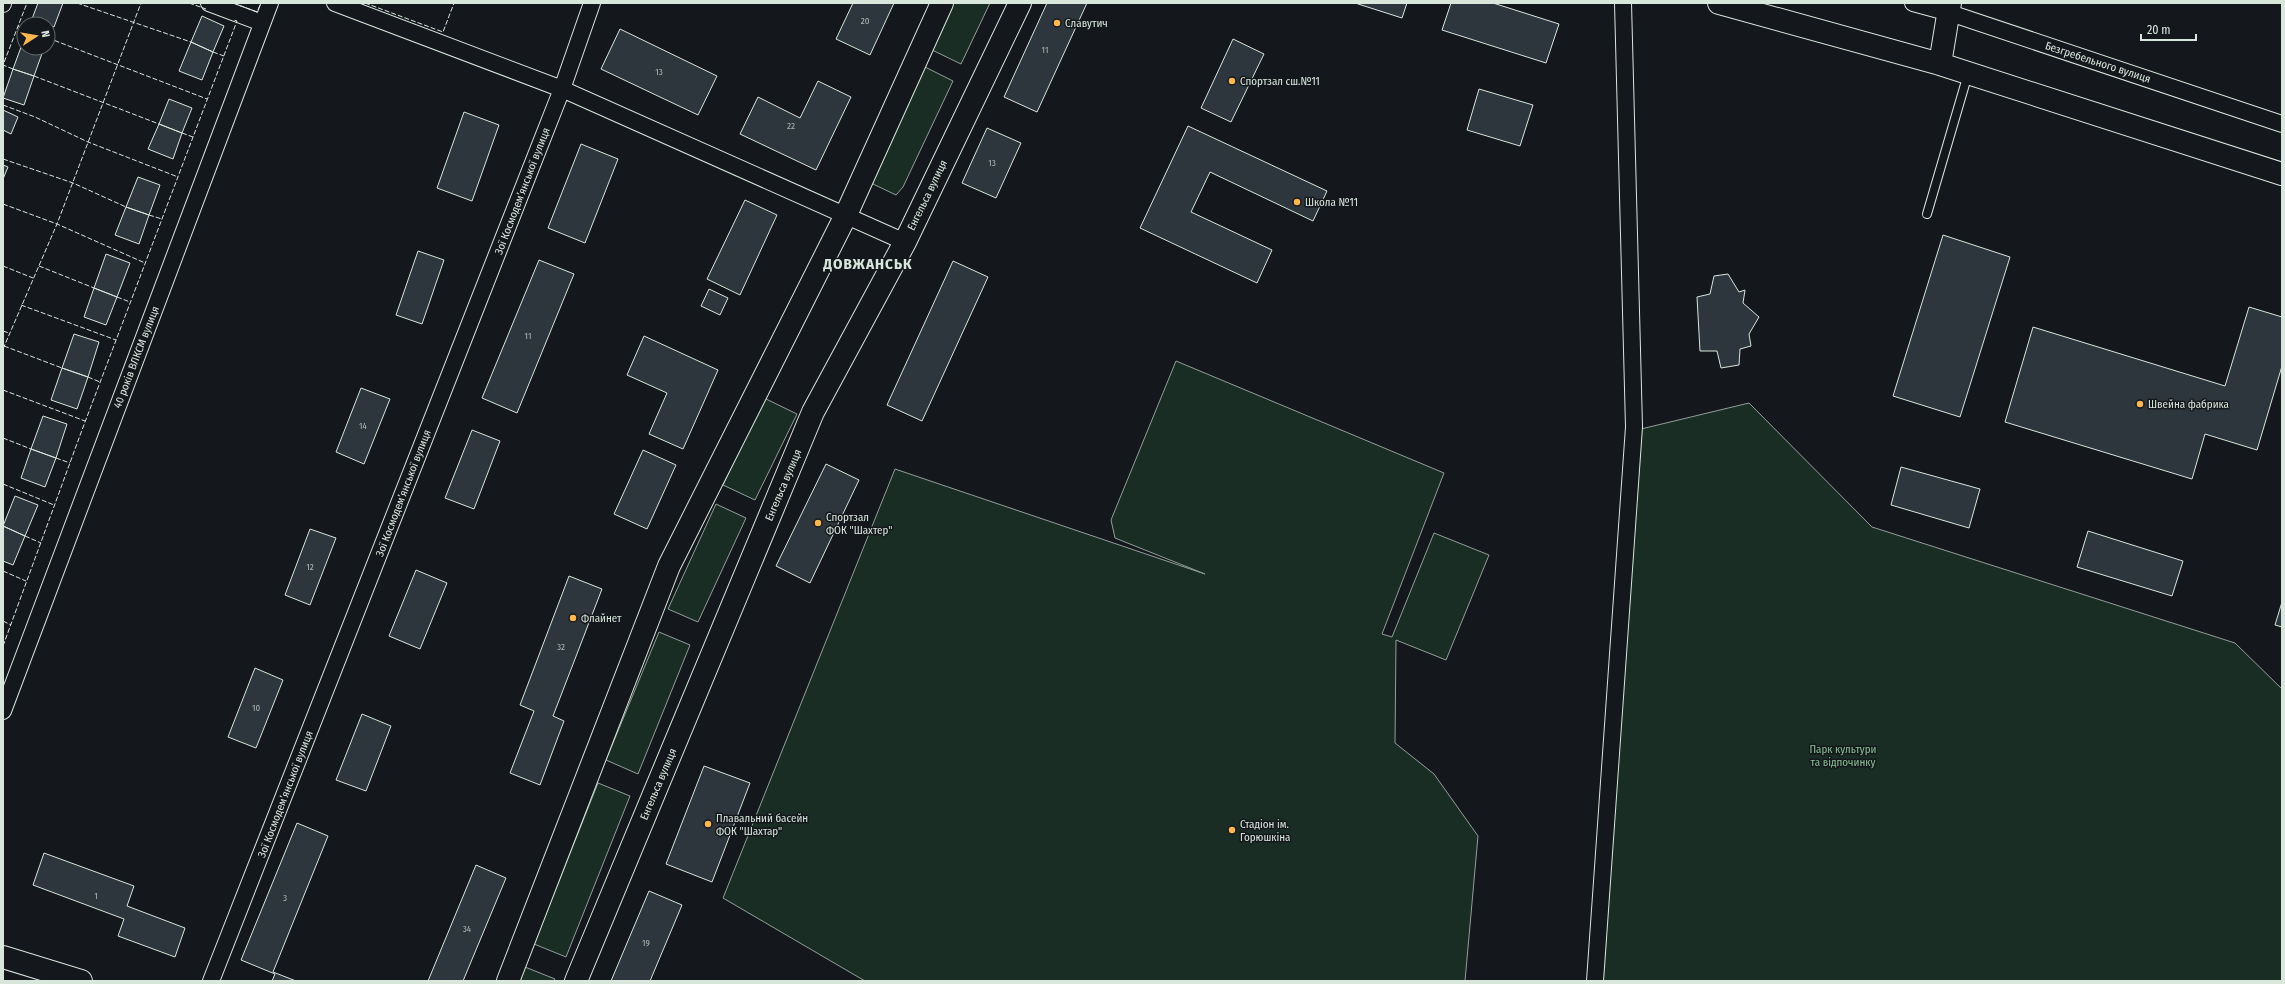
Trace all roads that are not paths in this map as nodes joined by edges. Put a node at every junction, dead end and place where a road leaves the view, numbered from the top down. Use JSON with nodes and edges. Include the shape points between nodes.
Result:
{"nodes":[{"id":1,"x":209,"y":3,"type":"edge"},
{"id":2,"x":270,"y":3,"type":"edge"},
{"id":3,"x":335,"y":3,"type":"edge"},
{"id":4,"x":592,"y":3,"type":"edge"},
{"id":5,"x":942,"y":3,"type":"edge"},
{"id":6,"x":1020,"y":3,"type":"edge"},
{"id":7,"x":1623,"y":3,"type":"edge"},
{"id":8,"x":1719,"y":3,"type":"edge"},
{"id":9,"x":1913,"y":3,"type":"edge"},
{"id":10,"x":1950,"y":8,"type":"edge"},
{"id":11,"x":262,"y":23,"type":"junction"},
{"id":12,"x":1940,"y":64,"type":"junction"},
{"id":13,"x":1968,"y":73,"type":"junction"},
{"id":14,"x":562,"y":89,"type":"junction"},
{"id":15,"x":2282,"y":124,"type":"edge"},
{"id":16,"x":2282,"y":174,"type":"edge"},
{"id":17,"x":1927,"y":214,"type":"dead end"},
{"id":18,"x":845,"y":217,"type":"junction"},
{"id":19,"x":905,"y":242,"type":"junction"},
{"id":20,"x":3,"y":711,"type":"edge"},
{"id":21,"x":3,"y":957,"type":"edge"},
{"id":22,"x":69,"y":979,"type":"edge"},
{"id":23,"x":211,"y":981,"type":"edge"},
{"id":24,"x":508,"y":981,"type":"edge"},
{"id":25,"x":576,"y":981,"type":"edge"},
{"id":26,"x":1595,"y":981,"type":"edge"}],
"edges":[{"from":1,"to":11,"type":"street"},
{"from":2,"to":11,"type":"street","name":"40 років ВЛКСМ вулиця"},
{"from":3,"to":14,"type":"street"},
{"from":4,"to":14,"type":"street","name":"Зої Космодем’янської вулиця"},
{"from":5,"to":18,"type":"street"},
{"from":6,"to":19,"type":"street","name":"Енгельса вулиця"},
{"from":7,"to":26,"type":"street","via":[[1634,426]]},
{"from":8,"to":12,"type":"street"},
{"from":9,"to":10,"type":"street","name":"Безгребельного вулиця"},
{"from":10,"to":12,"type":"street"},
{"from":10,"to":15,"type":"street","name":"Безгребельного вулиця"},
{"from":11,"to":20,"type":"street","name":"40 років ВЛКСМ вулиця"},
{"from":12,"to":13,"type":"street"},
{"from":13,"to":16,"type":"street"},
{"from":13,"to":17,"type":"lane"},
{"from":14,"to":18,"type":"street"},
{"from":14,"to":23,"type":"street","name":"Зої Космодем’янської вулиця"},
{"from":18,"to":19,"type":"street"},
{"from":18,"to":24,"type":"street","via":[[669,566]]},
{"from":19,"to":25,"type":"street","name":"Енгельса вулиця","via":[[813,412]]},
{"from":21,"to":22,"type":"street"}]}
